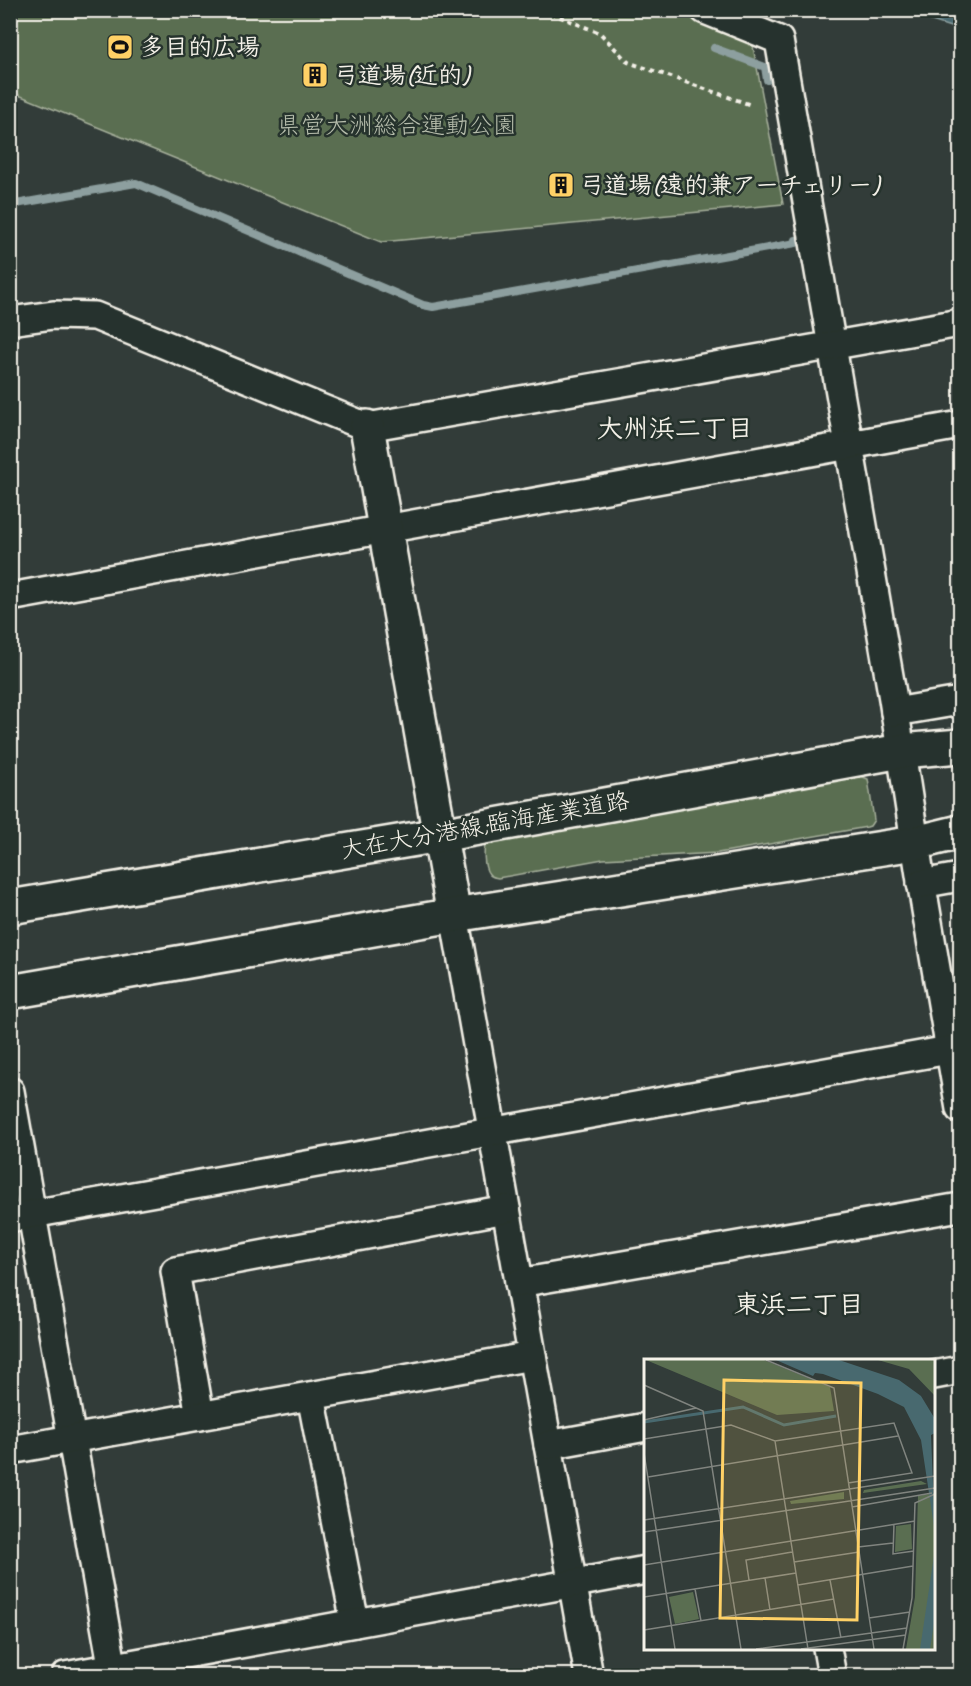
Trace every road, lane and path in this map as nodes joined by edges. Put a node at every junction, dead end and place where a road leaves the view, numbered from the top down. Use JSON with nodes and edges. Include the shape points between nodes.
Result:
{"nodes":[{"id":1,"x":543,"y":10,"type":"edge"},
{"id":2,"x":705,"y":10,"type":"edge"},
{"id":3,"x":751,"y":105,"type":"dead end"},
{"id":4,"x":10,"y":321,"type":"edge"},
{"id":5,"x":960,"y":322,"type":"edge"},
{"id":6,"x":832,"y":345,"type":"junction"},
{"id":7,"x":960,"y":425,"type":"edge"},
{"id":8,"x":367,"y":427,"type":"junction"},
{"id":9,"x":849,"y":446,"type":"junction"},
{"id":10,"x":385,"y":529,"type":"junction"},
{"id":11,"x":10,"y":597,"type":"edge"},
{"id":12,"x":960,"y":701,"type":"edge"},
{"id":13,"x":895,"y":712,"type":"junction"},
{"id":14,"x":960,"y":746,"type":"edge"},
{"id":15,"x":901,"y":751,"type":"junction"},
{"id":16,"x":960,"y":832,"type":"edge"},
{"id":17,"x":440,"y":835,"type":"junction"},
{"id":18,"x":915,"y":843,"type":"junction"},
{"id":19,"x":960,"y":877,"type":"edge"},
{"id":20,"x":921,"y":884,"type":"junction"},
{"id":21,"x":10,"y":907,"type":"edge"},
{"id":22,"x":454,"y":915,"type":"junction"},
{"id":23,"x":10,"y":992,"type":"edge"},
{"id":24,"x":955,"y":1048,"type":"edge"},
{"id":25,"x":10,"y":1091,"type":"edge"},
{"id":26,"x":960,"y":1110,"type":"edge"},
{"id":27,"x":492,"y":1132,"type":"junction"},
{"id":28,"x":960,"y":1207,"type":"edge"},
{"id":29,"x":506,"y":1209,"type":"junction"},
{"id":30,"x":22,"y":1216,"type":"edge"},
{"id":31,"x":519,"y":1283,"type":"junction"},
{"id":32,"x":532,"y":1356,"type":"junction"},
{"id":33,"x":960,"y":1370,"type":"edge"},
{"id":34,"x":935,"y":1375,"type":"edge"},
{"id":35,"x":311,"y":1396,"type":"junction"},
{"id":36,"x":200,"y":1416,"type":"junction"},
{"id":37,"x":644,"y":1427,"type":"edge"},
{"id":38,"x":72,"y":1439,"type":"junction"},
{"id":39,"x":548,"y":1445,"type":"junction"},
{"id":40,"x":10,"y":1450,"type":"edge"},
{"id":41,"x":644,"y":1570,"type":"edge"},
{"id":42,"x":573,"y":1583,"type":"junction"},
{"id":43,"x":355,"y":1623,"type":"junction"},
{"id":44,"x":827,"y":1650,"type":"edge"},
{"id":45,"x":114,"y":1671,"type":"edge"},
{"id":46,"x":65,"y":1676,"type":"edge"},
{"id":47,"x":589,"y":1676,"type":"edge"},
{"id":48,"x":832,"y":1676,"type":"edge"}],
"edges":[{"from":1,"to":3,"type":"path","via":[[600,33],[628,62]]},
{"from":2,"to":6,"type":"street","via":[[779,40]]},
{"from":4,"to":8,"type":"street","via":[[53,315],[95,316]]},
{"from":5,"to":6,"type":"street"},
{"from":6,"to":8,"type":"street"},
{"from":6,"to":9,"type":"street"},
{"from":7,"to":9,"type":"street"},
{"from":8,"to":10,"type":"main road"},
{"from":9,"to":10,"type":"street"},
{"from":9,"to":13,"type":"street"},
{"from":10,"to":11,"type":"street"},
{"from":10,"to":17,"type":"main road"},
{"from":12,"to":13,"type":"street"},
{"from":13,"to":15,"type":"street"},
{"from":14,"to":15,"type":"main road","name":"大在大分港線;臨海産業道路"},
{"from":15,"to":17,"type":"main road","name":"大在大分港線;臨海産業道路"},
{"from":15,"to":18,"type":"street"},
{"from":16,"to":18,"type":"main road"},
{"from":17,"to":21,"type":"main road","name":"大在大分港線;臨海産業道路"},
{"from":17,"to":22,"type":"main road"},
{"from":18,"to":20,"type":"street"},
{"from":18,"to":22,"type":"main road"},
{"from":19,"to":20,"type":"street"},
{"from":20,"to":24,"type":"street"},
{"from":22,"to":23,"type":"main road"},
{"from":22,"to":27,"type":"street"},
{"from":24,"to":26,"type":"street"},
{"from":24,"to":27,"type":"street"},
{"from":25,"to":30,"type":"street"},
{"from":27,"to":29,"type":"street"},
{"from":27,"to":30,"type":"street"},
{"from":28,"to":31,"type":"street"},
{"from":29,"to":31,"type":"street"},
{"from":29,"to":36,"type":"street","via":[[175,1272]]},
{"from":30,"to":38,"type":"street"},
{"from":31,"to":32,"type":"street"},
{"from":32,"to":35,"type":"street"},
{"from":32,"to":39,"type":"street"},
{"from":33,"to":34,"type":"street"},
{"from":35,"to":36,"type":"street"},
{"from":35,"to":43,"type":"street"},
{"from":36,"to":38,"type":"street"},
{"from":37,"to":39,"type":"street"},
{"from":38,"to":40,"type":"street"},
{"from":38,"to":45,"type":"street"},
{"from":39,"to":42,"type":"street"},
{"from":41,"to":42,"type":"street"},
{"from":42,"to":43,"type":"street"},
{"from":42,"to":47,"type":"street"},
{"from":43,"to":45,"type":"street"},
{"from":44,"to":48,"type":"street"},
{"from":45,"to":46,"type":"street"}]}
